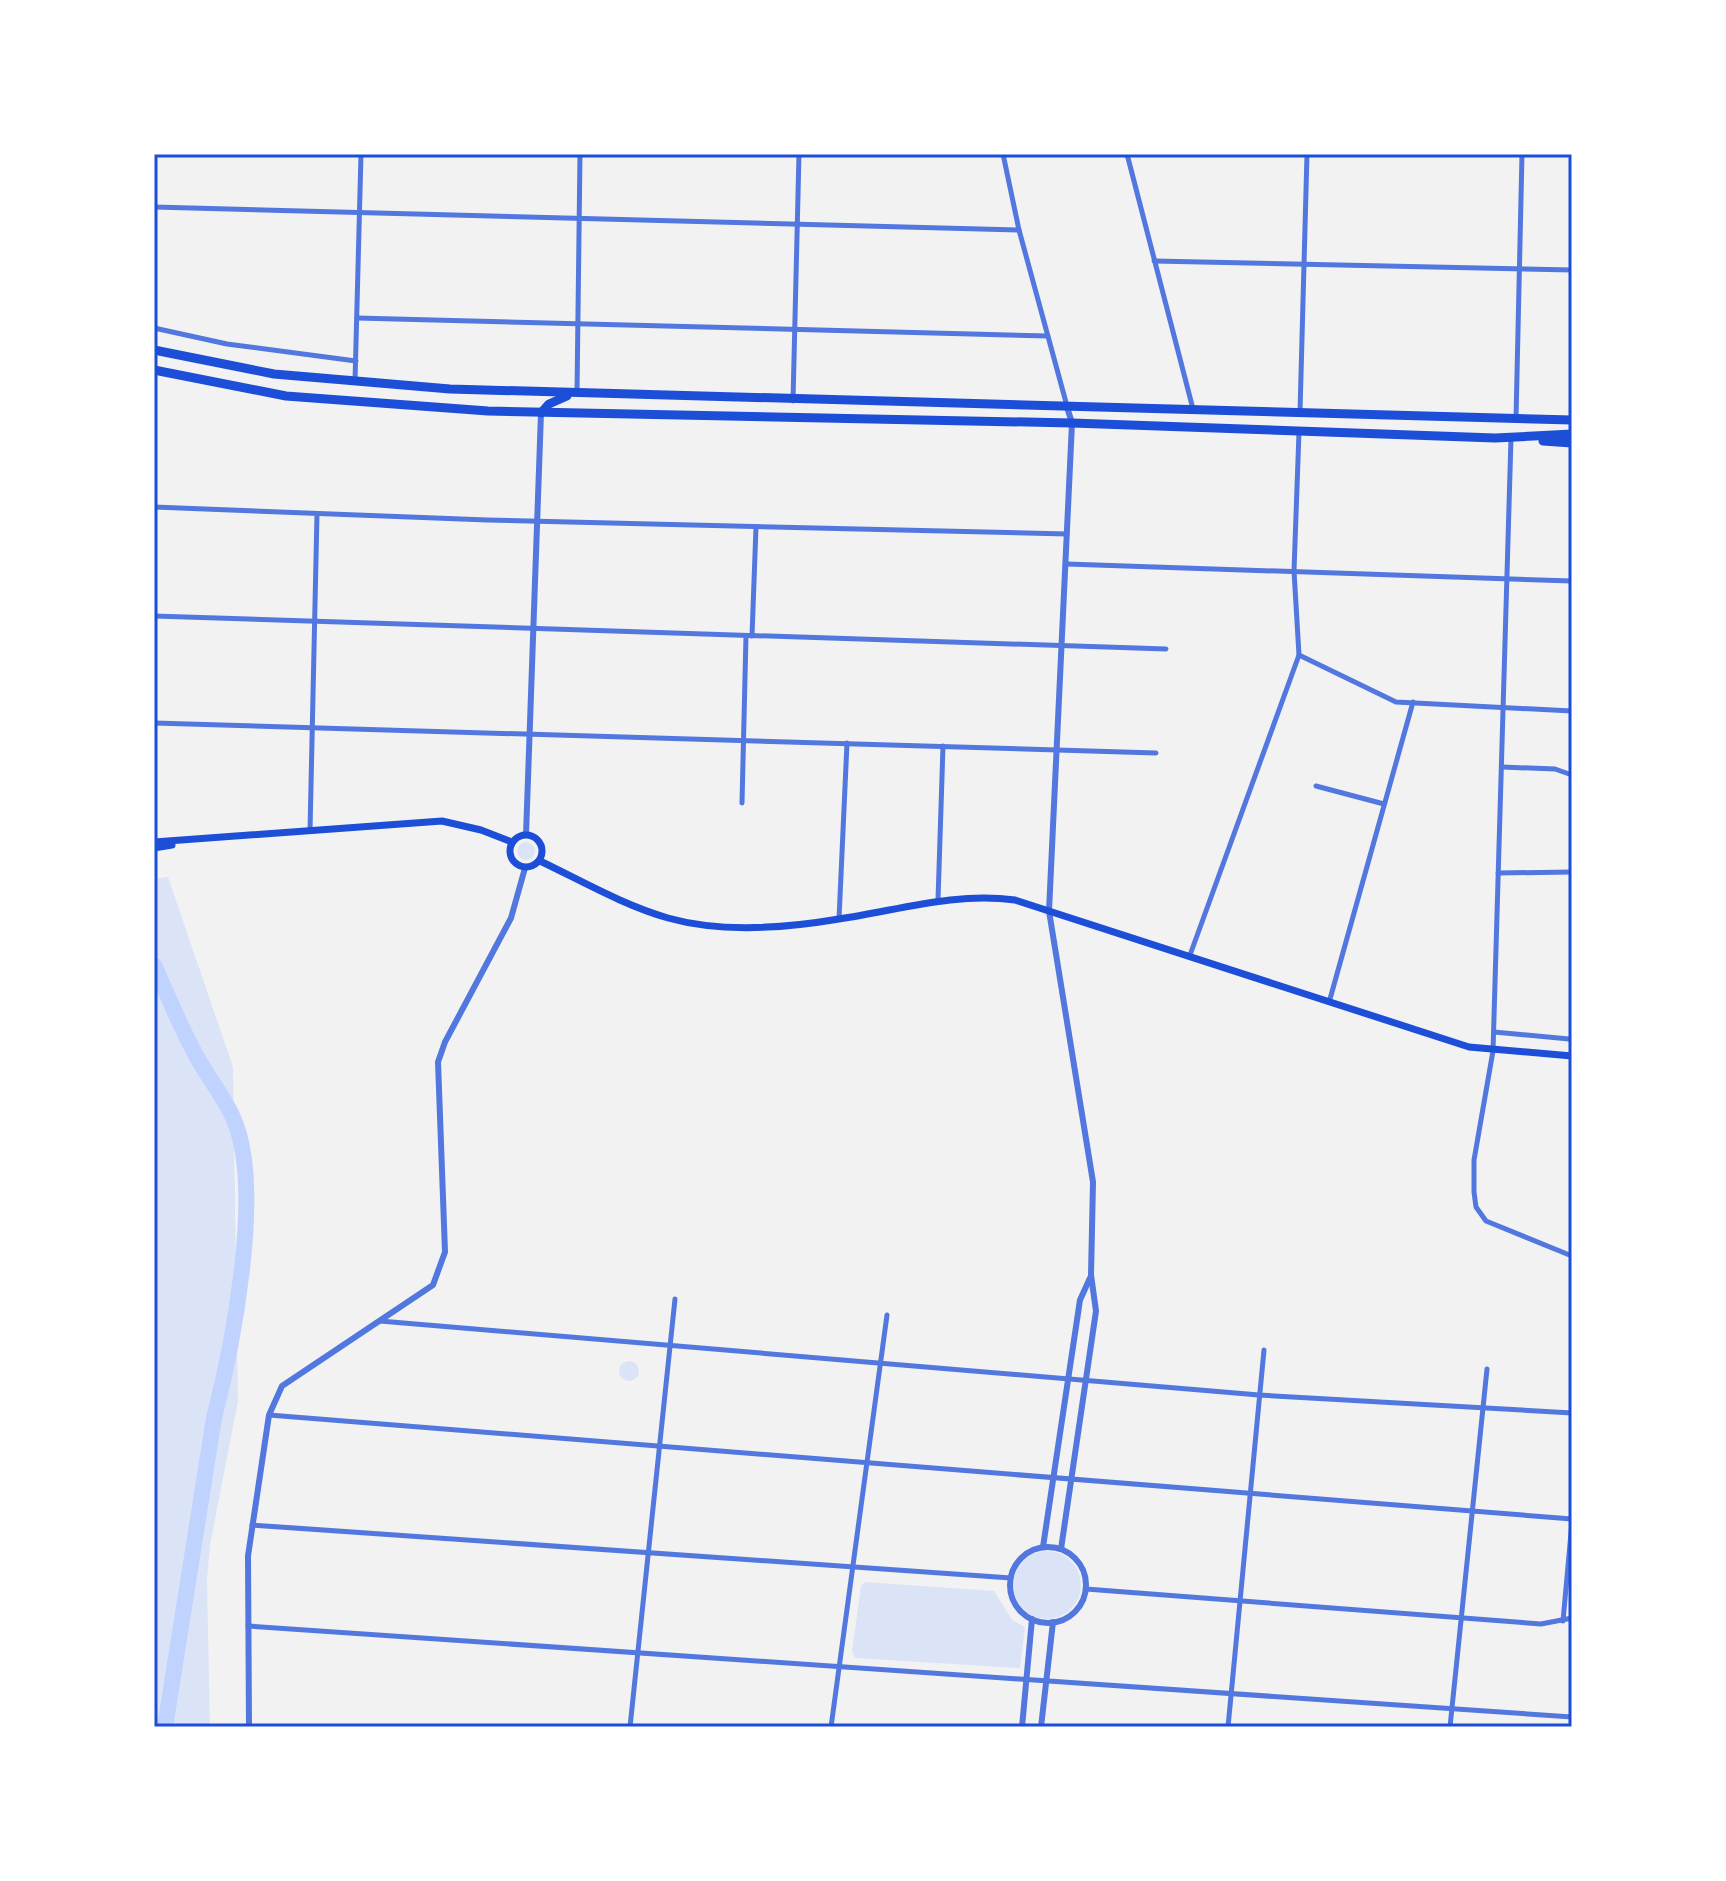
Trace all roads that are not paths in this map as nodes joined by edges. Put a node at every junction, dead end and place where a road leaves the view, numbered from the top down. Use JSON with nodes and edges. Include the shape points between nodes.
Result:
{"nodes":[{"id":1,"x":361,"y":154,"type":"edge"},
{"id":2,"x":580,"y":154,"type":"edge"},
{"id":3,"x":799,"y":154,"type":"edge"},
{"id":4,"x":1003,"y":154,"type":"edge"},
{"id":5,"x":1127,"y":154,"type":"edge"},
{"id":6,"x":1307,"y":154,"type":"edge"},
{"id":7,"x":1522,"y":154,"type":"edge"},
{"id":8,"x":154,"y":207,"type":"edge"},
{"id":9,"x":360,"y":212,"type":"junction"},
{"id":10,"x":578,"y":218,"type":"junction"},
{"id":11,"x":797,"y":224,"type":"junction"},
{"id":12,"x":1019,"y":230,"type":"junction"},
{"id":13,"x":1154,"y":261,"type":"junction"},
{"id":14,"x":1303,"y":265,"type":"junction"},
{"id":15,"x":1519,"y":269,"type":"junction"},
{"id":16,"x":1572,"y":270,"type":"edge"},
{"id":17,"x":357,"y":318,"type":"junction"},
{"id":18,"x":576,"y":324,"type":"junction"},
{"id":19,"x":154,"y":328,"type":"edge"},
{"id":20,"x":795,"y":330,"type":"junction"},
{"id":21,"x":1048,"y":336,"type":"junction"},
{"id":22,"x":154,"y":350,"type":"edge"},
{"id":23,"x":356,"y":361,"type":"junction"},
{"id":24,"x":154,"y":370,"type":"edge"},
{"id":25,"x":355,"y":383,"type":"junction"},
{"id":26,"x":577,"y":394,"type":"junction"},
{"id":27,"x":793,"y":401,"type":"junction"},
{"id":28,"x":1067,"y":407,"type":"junction"},
{"id":29,"x":1194,"y":410,"type":"junction"},
{"id":30,"x":541,"y":413,"type":"junction"},
{"id":31,"x":1300,"y":413,"type":"junction"},
{"id":32,"x":1516,"y":419,"type":"junction"},
{"id":33,"x":1571,"y":420,"type":"edge"},
{"id":34,"x":1072,"y":423,"type":"junction"},
{"id":35,"x":1299,"y":431,"type":"junction"},
{"id":36,"x":1572,"y":434,"type":"edge"},
{"id":37,"x":1511,"y":438,"type":"junction"},
{"id":38,"x":1572,"y":443,"type":"edge"},
{"id":39,"x":154,"y":507,"type":"edge"},
{"id":40,"x":317,"y":514,"type":"junction"},
{"id":41,"x":537,"y":521,"type":"junction"},
{"id":42,"x":756,"y":527,"type":"junction"},
{"id":43,"x":1068,"y":534,"type":"junction"},
{"id":44,"x":1067,"y":564,"type":"junction"},
{"id":45,"x":1294,"y":571,"type":"junction"},
{"id":46,"x":1507,"y":579,"type":"junction"},
{"id":47,"x":1572,"y":581,"type":"edge"},
{"id":48,"x":154,"y":616,"type":"edge"},
{"id":49,"x":314,"y":622,"type":"junction"},
{"id":50,"x":534,"y":628,"type":"junction"},
{"id":51,"x":749,"y":636,"type":"junction"},
{"id":52,"x":1063,"y":645,"type":"junction"},
{"id":53,"x":1166,"y":649,"type":"dead end"},
{"id":54,"x":1299,"y":655,"type":"junction"},
{"id":55,"x":1413,"y":702,"type":"junction"},
{"id":56,"x":1503,"y":708,"type":"junction"},
{"id":57,"x":1572,"y":711,"type":"edge"},
{"id":58,"x":154,"y":723,"type":"edge"},
{"id":59,"x":312,"y":728,"type":"junction"},
{"id":60,"x":531,"y":733,"type":"junction"},
{"id":61,"x":744,"y":739,"type":"junction"},
{"id":62,"x":847,"y":743,"type":"junction"},
{"id":63,"x":943,"y":746,"type":"junction"},
{"id":64,"x":1057,"y":750,"type":"junction"},
{"id":65,"x":1156,"y":753,"type":"dead end"},
{"id":66,"x":1502,"y":767,"type":"junction"},
{"id":67,"x":1572,"y":775,"type":"edge"},
{"id":68,"x":1316,"y":786,"type":"dead end"},
{"id":69,"x":742,"y":803,"type":"dead end"},
{"id":70,"x":1384,"y":804,"type":"junction"},
{"id":71,"x":310,"y":831,"type":"junction"},
{"id":72,"x":526,"y":835,"type":"junction"},
{"id":73,"x":512,"y":842,"type":"junction"},
{"id":74,"x":154,"y":845,"type":"edge"},
{"id":75,"x":540,"y":861,"type":"junction"},
{"id":76,"x":525,"y":868,"type":"junction"},
{"id":77,"x":1572,"y":872,"type":"edge"},
{"id":78,"x":1498,"y":873,"type":"junction"},
{"id":79,"x":938,"y":900,"type":"junction"},
{"id":80,"x":1049,"y":911,"type":"junction"},
{"id":81,"x":839,"y":919,"type":"junction"},
{"id":82,"x":1190,"y":955,"type":"junction"},
{"id":83,"x":1330,"y":999,"type":"junction"},
{"id":84,"x":1494,"y":1032,"type":"junction"},
{"id":85,"x":1569,"y":1039,"type":"dead end"},
{"id":86,"x":1493,"y":1051,"type":"junction"},
{"id":87,"x":1572,"y":1056,"type":"edge"},
{"id":88,"x":1572,"y":1256,"type":"edge"},
{"id":89,"x":1091,"y":1275,"type":"junction"},
{"id":90,"x":675,"y":1299,"type":"dead end"},
{"id":91,"x":887,"y":1315,"type":"dead end"},
{"id":92,"x":379,"y":1321,"type":"junction"},
{"id":93,"x":670,"y":1346,"type":"junction"},
{"id":94,"x":1264,"y":1350,"type":"dead end"},
{"id":95,"x":879,"y":1362,"type":"junction"},
{"id":96,"x":1487,"y":1369,"type":"dead end"},
{"id":97,"x":1069,"y":1376,"type":"junction"},
{"id":98,"x":1087,"y":1379,"type":"junction"},
{"id":99,"x":1259,"y":1395,"type":"junction"},
{"id":100,"x":1484,"y":1409,"type":"junction"},
{"id":101,"x":1572,"y":1413,"type":"edge"},
{"id":102,"x":269,"y":1415,"type":"junction"},
{"id":103,"x":657,"y":1447,"type":"junction"},
{"id":104,"x":865,"y":1464,"type":"junction"},
{"id":105,"x":1054,"y":1478,"type":"junction"},
{"id":106,"x":1072,"y":1479,"type":"junction"},
{"id":107,"x":1248,"y":1494,"type":"junction"},
{"id":108,"x":1475,"y":1510,"type":"junction"},
{"id":109,"x":1572,"y":1521,"type":"edge"},
{"id":110,"x":251,"y":1525,"type":"junction"},
{"id":111,"x":1043,"y":1547,"type":"junction"},
{"id":112,"x":1061,"y":1549,"type":"junction"},
{"id":113,"x":647,"y":1553,"type":"junction"},
{"id":114,"x":851,"y":1567,"type":"junction"},
{"id":115,"x":1011,"y":1578,"type":"junction"},
{"id":116,"x":1086,"y":1589,"type":"junction"},
{"id":117,"x":1239,"y":1600,"type":"junction"},
{"id":118,"x":1462,"y":1617,"type":"junction"},
{"id":119,"x":1572,"y":1618,"type":"edge"},
{"id":120,"x":1032,"y":1619,"type":"junction"},
{"id":121,"x":1563,"y":1621,"type":"junction"},
{"id":122,"x":1053,"y":1622,"type":"junction"},
{"id":123,"x":248,"y":1626,"type":"junction"},
{"id":124,"x":637,"y":1653,"type":"junction"},
{"id":125,"x":838,"y":1668,"type":"junction"},
{"id":126,"x":1026,"y":1681,"type":"junction"},
{"id":127,"x":1046,"y":1681,"type":"junction"},
{"id":128,"x":1232,"y":1695,"type":"junction"},
{"id":129,"x":1452,"y":1710,"type":"junction"},
{"id":130,"x":1572,"y":1717,"type":"edge"},
{"id":131,"x":249,"y":1727,"type":"edge"},
{"id":132,"x":630,"y":1727,"type":"edge"},
{"id":133,"x":831,"y":1727,"type":"edge"},
{"id":134,"x":1022,"y":1727,"type":"edge"},
{"id":135,"x":1041,"y":1727,"type":"edge"},
{"id":136,"x":1228,"y":1727,"type":"edge"},
{"id":137,"x":1450,"y":1727,"type":"edge"}],
"edges":[{"from":1,"to":9,"type":"street"},
{"from":2,"to":10,"type":"street"},
{"from":3,"to":11,"type":"street"},
{"from":4,"to":12,"type":"street"},
{"from":5,"to":13,"type":"street"},
{"from":6,"to":14,"type":"street"},
{"from":7,"to":15,"type":"street"},
{"from":8,"to":9,"type":"street"},
{"from":9,"to":10,"type":"street"},
{"from":9,"to":17,"type":"street"},
{"from":10,"to":11,"type":"street"},
{"from":10,"to":18,"type":"street"},
{"from":11,"to":12,"type":"street"},
{"from":11,"to":20,"type":"street"},
{"from":12,"to":21,"type":"street"},
{"from":13,"to":14,"type":"street"},
{"from":13,"to":29,"type":"street"},
{"from":14,"to":15,"type":"street"},
{"from":14,"to":31,"type":"street"},
{"from":15,"to":16,"type":"street"},
{"from":15,"to":32,"type":"street"},
{"from":17,"to":18,"type":"street"},
{"from":17,"to":23,"type":"street"},
{"from":18,"to":20,"type":"street"},
{"from":18,"to":26,"type":"street"},
{"from":19,"to":23,"type":"street","via":[[227,344]]},
{"from":20,"to":21,"type":"street"},
{"from":20,"to":27,"type":"street"},
{"from":21,"to":28,"type":"street"},
{"from":22,"to":25,"type":"highway","via":[[274,374]]},
{"from":23,"to":25,"type":"street"},
{"from":24,"to":30,"type":"highway","via":[[286,396]]},
{"from":25,"to":26,"type":"highway"},
{"from":26,"to":27,"type":"highway"},
{"from":26,"to":30,"type":"highway","via":[[559,398]]},
{"from":27,"to":28,"type":"highway"},
{"from":28,"to":29,"type":"highway"},
{"from":28,"to":34,"type":"street"},
{"from":29,"to":31,"type":"highway"},
{"from":30,"to":34,"type":"highway"},
{"from":30,"to":41,"type":"street"},
{"from":31,"to":32,"type":"highway"},
{"from":32,"to":33,"type":"highway"},
{"from":34,"to":35,"type":"highway"},
{"from":34,"to":43,"type":"street"},
{"from":35,"to":37,"type":"highway"},
{"from":35,"to":45,"type":"street"},
{"from":36,"to":37,"type":"highway"},
{"from":37,"to":38,"type":"highway"},
{"from":37,"to":46,"type":"street"},
{"from":39,"to":40,"type":"street"},
{"from":40,"to":41,"type":"street"},
{"from":40,"to":49,"type":"street"},
{"from":41,"to":42,"type":"street"},
{"from":41,"to":50,"type":"street"},
{"from":42,"to":43,"type":"street"},
{"from":42,"to":51,"type":"street"},
{"from":43,"to":44,"type":"street"},
{"from":44,"to":45,"type":"street"},
{"from":44,"to":52,"type":"street"},
{"from":45,"to":46,"type":"street"},
{"from":45,"to":54,"type":"street"},
{"from":46,"to":47,"type":"street"},
{"from":46,"to":56,"type":"street"},
{"from":48,"to":49,"type":"street"},
{"from":49,"to":50,"type":"street"},
{"from":49,"to":59,"type":"street"},
{"from":50,"to":51,"type":"street"},
{"from":50,"to":60,"type":"street"},
{"from":51,"to":52,"type":"street"},
{"from":51,"to":61,"type":"street"},
{"from":52,"to":53,"type":"street"},
{"from":52,"to":64,"type":"street"},
{"from":54,"to":55,"type":"street","via":[[1396,702]]},
{"from":54,"to":82,"type":"street"},
{"from":55,"to":56,"type":"street"},
{"from":55,"to":70,"type":"street"},
{"from":56,"to":57,"type":"street"},
{"from":56,"to":66,"type":"street"},
{"from":58,"to":59,"type":"street"},
{"from":59,"to":60,"type":"street"},
{"from":59,"to":71,"type":"street"},
{"from":60,"to":61,"type":"street"},
{"from":60,"to":72,"type":"street"},
{"from":61,"to":62,"type":"street"},
{"from":61,"to":69,"type":"street"},
{"from":62,"to":63,"type":"street"},
{"from":62,"to":81,"type":"street"},
{"from":63,"to":64,"type":"street"},
{"from":63,"to":79,"type":"street"},
{"from":64,"to":65,"type":"street"},
{"from":64,"to":80,"type":"street"},
{"from":66,"to":67,"type":"street","via":[[1555,769]]},
{"from":66,"to":78,"type":"street"},
{"from":68,"to":70,"type":"street"},
{"from":70,"to":83,"type":"street"},
{"from":71,"to":73,"type":"main road","via":[[442,821]]},
{"from":71,"to":74,"type":"main road"},
{"from":72,"to":73,"type":"main road"},
{"from":72,"to":75,"type":"main road","via":[[541,844]]},
{"from":73,"to":76,"type":"main road","via":[[511,859]]},
{"from":75,"to":76,"type":"main road"},
{"from":75,"to":81,"type":"main road","via":[[671,919],[766,927]]},
{"from":76,"to":92,"type":"street","via":[[511,918],[438,1062],[445,1252],[439,1273],[433,1285]]},
{"from":77,"to":78,"type":"street"},
{"from":78,"to":84,"type":"street"},
{"from":79,"to":80,"type":"main road","via":[[983,896]]},
{"from":79,"to":81,"type":"main road"},
{"from":80,"to":82,"type":"main road"},
{"from":80,"to":89,"type":"street","via":[[1093,1182]]},
{"from":82,"to":83,"type":"main road"},
{"from":83,"to":86,"type":"main road"},
{"from":84,"to":85,"type":"street"},
{"from":84,"to":86,"type":"street"},
{"from":86,"to":87,"type":"main road"},
{"from":86,"to":88,"type":"street","via":[[1474,1160],[1476,1207],[1486,1221]]},
{"from":89,"to":97,"type":"street","via":[[1080,1300]]},
{"from":89,"to":98,"type":"street","via":[[1096,1311]]},
{"from":90,"to":93,"type":"street"},
{"from":91,"to":95,"type":"street"},
{"from":92,"to":93,"type":"street"},
{"from":92,"to":102,"type":"street","via":[[282,1386]]},
{"from":93,"to":95,"type":"street"},
{"from":93,"to":103,"type":"street"},
{"from":94,"to":99,"type":"street"},
{"from":95,"to":97,"type":"street"},
{"from":95,"to":104,"type":"street"},
{"from":96,"to":100,"type":"street"},
{"from":97,"to":98,"type":"street"},
{"from":97,"to":105,"type":"street"},
{"from":98,"to":99,"type":"street"},
{"from":98,"to":106,"type":"street"},
{"from":99,"to":100,"type":"street"},
{"from":99,"to":107,"type":"street"},
{"from":100,"to":101,"type":"street"},
{"from":100,"to":108,"type":"street"},
{"from":102,"to":103,"type":"street"},
{"from":102,"to":110,"type":"street"},
{"from":103,"to":104,"type":"street"},
{"from":103,"to":113,"type":"street"},
{"from":104,"to":105,"type":"street"},
{"from":104,"to":114,"type":"street"},
{"from":105,"to":106,"type":"street"},
{"from":105,"to":111,"type":"street"},
{"from":106,"to":107,"type":"street"},
{"from":106,"to":112,"type":"street"},
{"from":107,"to":108,"type":"street"},
{"from":107,"to":117,"type":"street"},
{"from":108,"to":109,"type":"street"},
{"from":108,"to":118,"type":"street"},
{"from":109,"to":121,"type":"street"},
{"from":110,"to":113,"type":"street"},
{"from":110,"to":123,"type":"street"},
{"from":111,"to":112,"type":"street"},
{"from":111,"to":115,"type":"street","via":[[1022,1557]]},
{"from":112,"to":116,"type":"street","via":[[1079,1563]]},
{"from":113,"to":114,"type":"street"},
{"from":113,"to":124,"type":"street"},
{"from":114,"to":115,"type":"street"},
{"from":114,"to":125,"type":"street"},
{"from":115,"to":120,"type":"street","via":[[1013,1600]]},
{"from":116,"to":117,"type":"street"},
{"from":116,"to":122,"type":"street","via":[[1077,1610]]},
{"from":117,"to":118,"type":"street"},
{"from":117,"to":128,"type":"street"},
{"from":118,"to":121,"type":"street"},
{"from":118,"to":129,"type":"street"},
{"from":119,"to":121,"type":"street"},
{"from":120,"to":122,"type":"street"},
{"from":120,"to":126,"type":"street"},
{"from":122,"to":127,"type":"street"},
{"from":123,"to":124,"type":"street"},
{"from":123,"to":131,"type":"street"},
{"from":124,"to":125,"type":"street"},
{"from":124,"to":132,"type":"street"},
{"from":125,"to":126,"type":"street"},
{"from":125,"to":133,"type":"street"},
{"from":126,"to":127,"type":"street"},
{"from":126,"to":134,"type":"street"},
{"from":127,"to":128,"type":"street"},
{"from":127,"to":135,"type":"street"},
{"from":128,"to":129,"type":"street"},
{"from":128,"to":136,"type":"street"},
{"from":129,"to":130,"type":"street"},
{"from":129,"to":137,"type":"street"}]}
